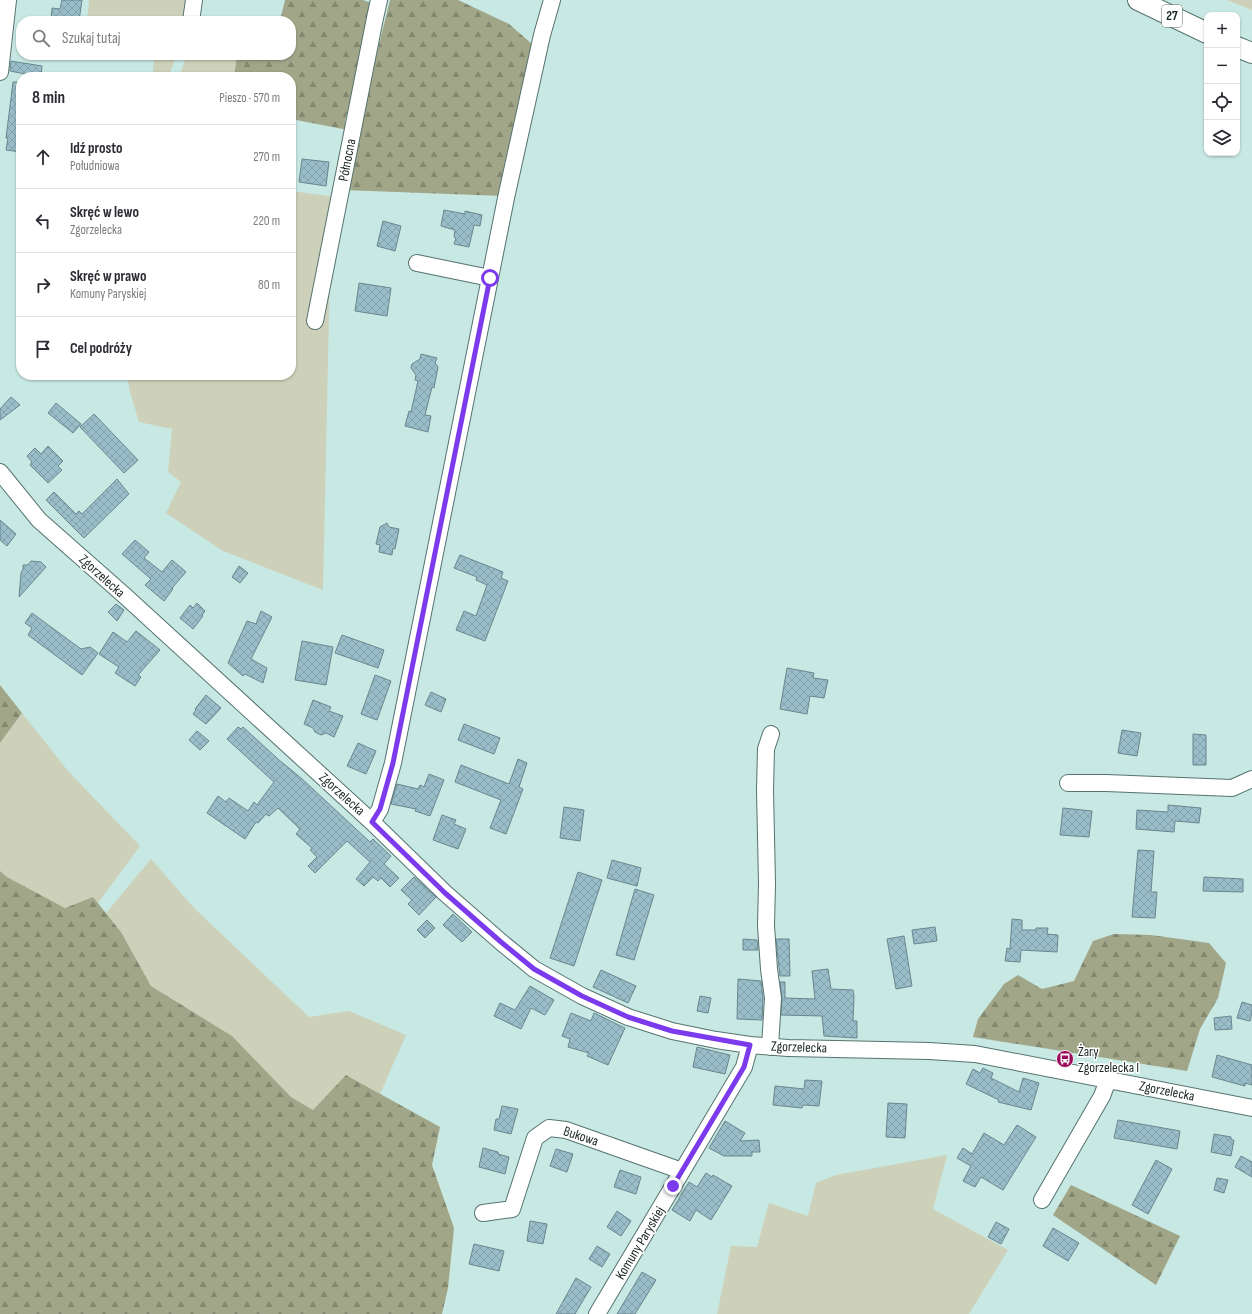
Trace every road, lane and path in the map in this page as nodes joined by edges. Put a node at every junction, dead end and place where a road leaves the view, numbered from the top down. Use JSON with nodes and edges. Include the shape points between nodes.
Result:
{"nodes":[{"id":1,"x":8,"y":0,"type":"edge"},
{"id":2,"x":194,"y":0,"type":"edge"},
{"id":3,"x":380,"y":0,"type":"edge"},
{"id":4,"x":552,"y":0,"type":"edge"},
{"id":5,"x":1138,"y":0,"type":"edge"},
{"id":6,"x":192,"y":16,"type":"edge"},
{"id":7,"x":1204,"y":32,"type":"edge"},
{"id":8,"x":1239,"y":48,"type":"edge"},
{"id":9,"x":1252,"y":54,"type":"edge"},
{"id":10,"x":0,"y":72,"type":"edge"},
{"id":11,"x":417,"y":263,"type":"dead end"},
{"id":12,"x":490,"y":278,"type":"junction"},
{"id":13,"x":315,"y":321,"type":"dead end"},
{"id":14,"x":0,"y":472,"type":"edge"},
{"id":15,"x":770,"y":734,"type":"dead end"},
{"id":16,"x":1252,"y":779,"type":"edge"},
{"id":17,"x":1068,"y":783,"type":"dead end"},
{"id":18,"x":372,"y":822,"type":"junction"},
{"id":19,"x":750,"y":1045,"type":"junction"},
{"id":20,"x":770,"y":1047,"type":"junction"},
{"id":21,"x":1108,"y":1080,"type":"junction"},
{"id":22,"x":1252,"y":1108,"type":"edge"},
{"id":23,"x":682,"y":1171,"type":"junction"},
{"id":24,"x":1042,"y":1200,"type":"dead end"},
{"id":25,"x":483,"y":1213,"type":"dead end"},
{"id":26,"x":597,"y":1314,"type":"edge"}],
"edges":[{"from":1,"to":10,"type":"street"},
{"from":2,"to":6,"type":"street"},
{"from":3,"to":13,"type":"street","name":"Północna"},
{"from":4,"to":12,"type":"street","via":[[542,35]]},
{"from":5,"to":7,"type":"main road","number":"27"},
{"from":8,"to":9,"type":"main road"},
{"from":11,"to":12,"type":"street"},
{"from":12,"to":18,"type":"street","via":[[393,763],[380,809]]},
{"from":14,"to":18,"type":"street","name":"Zgorzelecka","via":[[39,520]]},
{"from":15,"to":20,"type":"street","via":[[766,749],[765,790],[766,926],[774,998]]},
{"from":16,"to":17,"type":"street","via":[[1232,788]]},
{"from":18,"to":19,"type":"street","name":"Zgorzelecka","via":[[445,893],[534,969],[582,996],[628,1017],[672,1031]]},
{"from":19,"to":20,"type":"street","name":"Zgorzelecka"},
{"from":19,"to":23,"type":"street","name":"Komuny Paryskiej","via":[[744,1067]]},
{"from":20,"to":21,"type":"street","name":"Zgorzelecka","via":[[975,1054]]},
{"from":21,"to":22,"type":"street","name":"Zgorzelecka"},
{"from":21,"to":24,"type":"street","via":[[1102,1096]]},
{"from":23,"to":25,"type":"street","name":"Bukowa","via":[[566,1130],[549,1128],[535,1138],[512,1209]]},
{"from":23,"to":26,"type":"street","name":"Komuny Paryskiej"}]}
